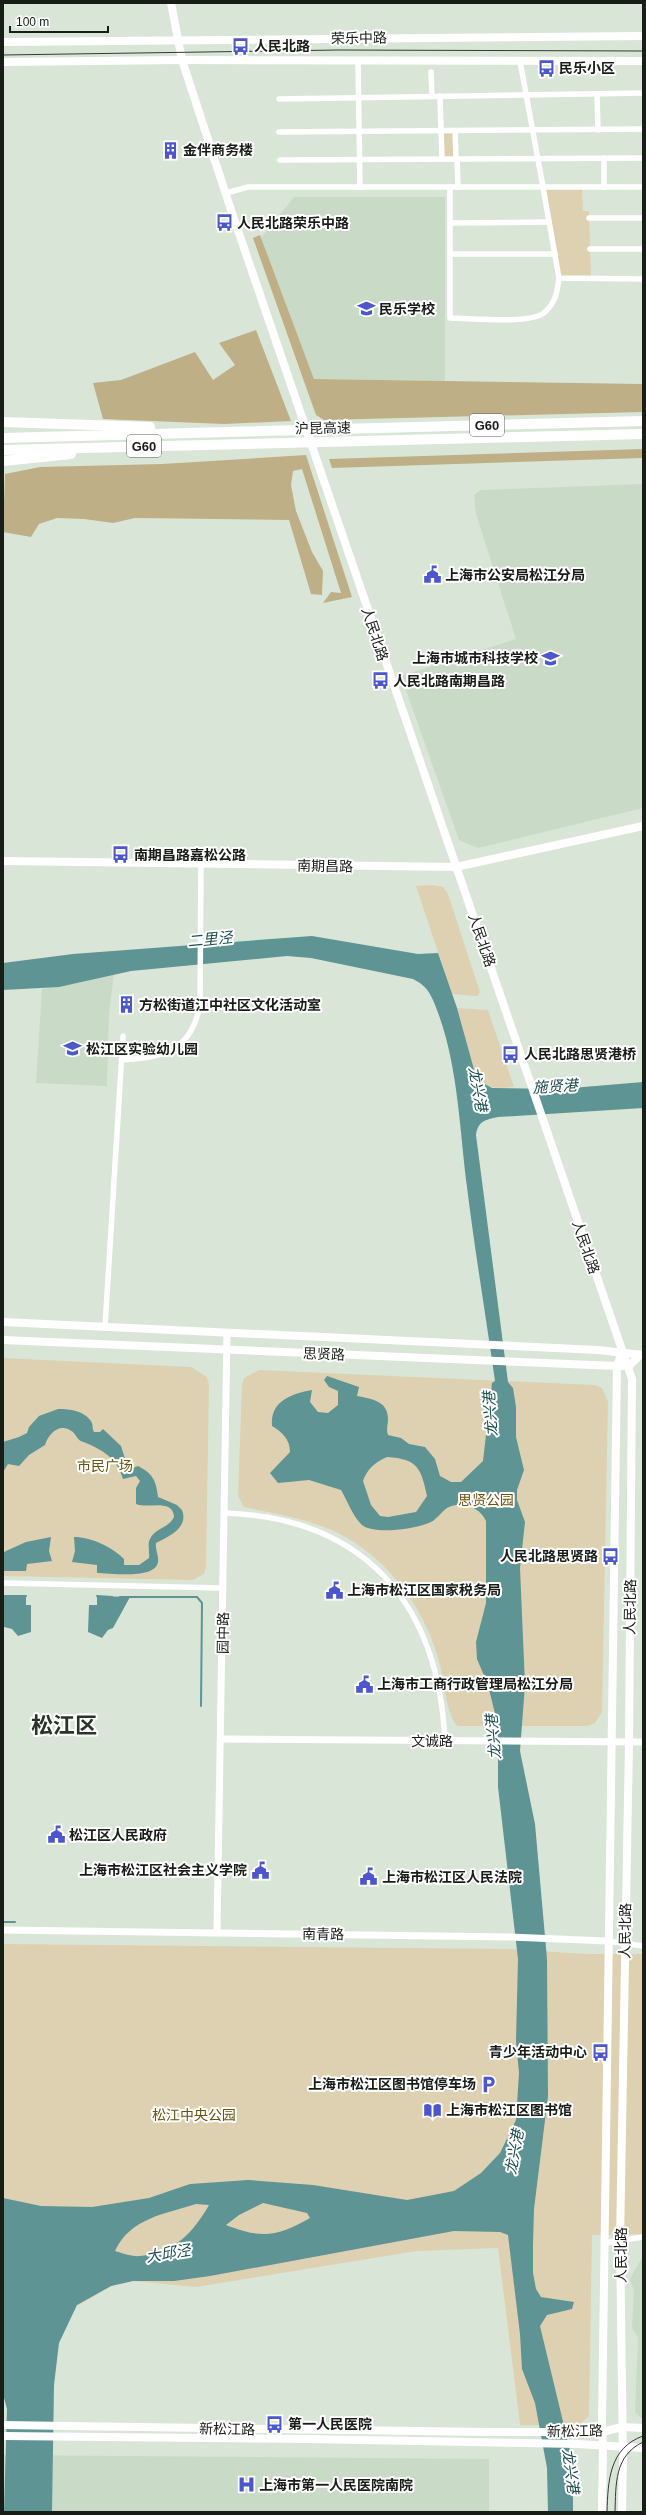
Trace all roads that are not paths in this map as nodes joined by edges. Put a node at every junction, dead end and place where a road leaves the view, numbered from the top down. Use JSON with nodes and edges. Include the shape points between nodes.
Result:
{"nodes":[{"id":1,"x":171,"y":3,"type":"edge"},
{"id":2,"x":643,"y":36,"type":"edge"},
{"id":3,"x":178,"y":41,"type":"junction"},
{"id":4,"x":3,"y":42,"type":"edge"},
{"id":5,"x":182,"y":60,"type":"junction"},
{"id":6,"x":358,"y":61,"type":"junction"},
{"id":7,"x":520,"y":61,"type":"junction"},
{"id":8,"x":643,"y":61,"type":"edge"},
{"id":9,"x":3,"y":62,"type":"edge"},
{"id":10,"x":431,"y":72,"type":"dead end"},
{"id":11,"x":643,"y":93,"type":"edge"},
{"id":12,"x":597,"y":94,"type":"junction"},
{"id":13,"x":526,"y":95,"type":"junction"},
{"id":14,"x":432,"y":96,"type":"junction"},
{"id":15,"x":440,"y":96,"type":"junction"},
{"id":16,"x":358,"y":97,"type":"junction"},
{"id":17,"x":279,"y":99,"type":"dead end"},
{"id":18,"x":643,"y":129,"type":"edge"},
{"id":19,"x":533,"y":130,"type":"junction"},
{"id":20,"x":598,"y":130,"type":"junction"},
{"id":21,"x":441,"y":131,"type":"junction"},
{"id":22,"x":455,"y":131,"type":"junction"},
{"id":23,"x":279,"y":132,"type":"dead end"},
{"id":24,"x":359,"y":132,"type":"junction"},
{"id":25,"x":538,"y":158,"type":"junction"},
{"id":26,"x":604,"y":158,"type":"junction"},
{"id":27,"x":643,"y":158,"type":"edge"},
{"id":28,"x":442,"y":159,"type":"junction"},
{"id":29,"x":456,"y":159,"type":"junction"},
{"id":30,"x":280,"y":160,"type":"dead end"},
{"id":31,"x":360,"y":160,"type":"junction"},
{"id":32,"x":360,"y":187,"type":"junction"},
{"id":33,"x":450,"y":187,"type":"junction"},
{"id":34,"x":458,"y":187,"type":"junction"},
{"id":35,"x":543,"y":187,"type":"junction"},
{"id":36,"x":604,"y":187,"type":"junction"},
{"id":37,"x":643,"y":187,"type":"edge"},
{"id":38,"x":226,"y":193,"type":"junction"},
{"id":39,"x":589,"y":218,"type":"dead end"},
{"id":40,"x":643,"y":218,"type":"edge"},
{"id":41,"x":450,"y":222,"type":"junction"},
{"id":42,"x":549,"y":222,"type":"junction"},
{"id":43,"x":590,"y":249,"type":"dead end"},
{"id":44,"x":643,"y":249,"type":"edge"},
{"id":45,"x":450,"y":254,"type":"junction"},
{"id":46,"x":555,"y":254,"type":"junction"},
{"id":47,"x":559,"y":278,"type":"junction"},
{"id":48,"x":643,"y":278,"type":"edge"},
{"id":49,"x":643,"y":421,"type":"edge"},
{"id":50,"x":3,"y":422,"type":"edge"},
{"id":51,"x":216,"y":431,"type":"junction"},
{"id":52,"x":643,"y":434,"type":"edge"},
{"id":53,"x":3,"y":438,"type":"edge"},
{"id":54,"x":216,"y":444,"type":"junction"},
{"id":55,"x":3,"y":450,"type":"edge"},
{"id":56,"x":3,"y":461,"type":"edge"},
{"id":57,"x":643,"y":826,"type":"edge"},
{"id":58,"x":3,"y":861,"type":"edge"},
{"id":59,"x":202,"y":864,"type":"junction"},
{"id":60,"x":456,"y":867,"type":"junction"},
{"id":61,"x":123,"y":1036,"type":"dead end"},
{"id":62,"x":122,"y":1060,"type":"junction"},
{"id":63,"x":3,"y":1322,"type":"edge"},
{"id":64,"x":104,"y":1327,"type":"junction"},
{"id":65,"x":227,"y":1333,"type":"junction"},
{"id":66,"x":3,"y":1340,"type":"edge"},
{"id":67,"x":227,"y":1350,"type":"junction"},
{"id":68,"x":622,"y":1352,"type":"junction"},
{"id":69,"x":642,"y":1355,"type":"edge"},
{"id":70,"x":617,"y":1366,"type":"junction"},
{"id":71,"x":629,"y":1366,"type":"junction"},
{"id":72,"x":226,"y":1513,"type":"junction"},
{"id":73,"x":3,"y":1583,"type":"edge"},
{"id":74,"x":223,"y":1588,"type":"junction"},
{"id":75,"x":222,"y":1739,"type":"junction"},
{"id":76,"x":445,"y":1742,"type":"junction"},
{"id":77,"x":629,"y":1742,"type":"junction"},
{"id":78,"x":643,"y":1742,"type":"edge"},
{"id":79,"x":613,"y":1743,"type":"junction"},
{"id":80,"x":3,"y":1930,"type":"edge"},
{"id":81,"x":217,"y":1933,"type":"junction"},
{"id":82,"x":607,"y":1941,"type":"junction"},
{"id":83,"x":625,"y":1943,"type":"junction"},
{"id":84,"x":643,"y":1946,"type":"edge"},
{"id":85,"x":643,"y":2237,"type":"edge"},
{"id":86,"x":620,"y":2241,"type":"junction"},
{"id":87,"x":604,"y":2243,"type":"junction"},
{"id":88,"x":4,"y":2425,"type":"edge"},
{"id":89,"x":622,"y":2427,"type":"junction"},
{"id":90,"x":643,"y":2428,"type":"edge"},
{"id":91,"x":602,"y":2432,"type":"junction"},
{"id":92,"x":3,"y":2436,"type":"edge"},
{"id":93,"x":604,"y":2446,"type":"junction"},
{"id":94,"x":622,"y":2447,"type":"junction"},
{"id":95,"x":643,"y":2448,"type":"edge"},
{"id":96,"x":602,"y":2512,"type":"edge"},
{"id":97,"x":622,"y":2512,"type":"edge"}],
"edges":[{"from":1,"to":3,"type":"main road","name":"人民北路"},
{"from":2,"to":3,"type":"main road","name":"荣乐中路"},
{"from":3,"to":4,"type":"main road","name":"荣乐中路"},
{"from":3,"to":5,"type":"main road","name":"人民北路"},
{"from":5,"to":6,"type":"main road","name":"荣乐中路"},
{"from":5,"to":9,"type":"main road","name":"荣乐中路"},
{"from":5,"to":38,"type":"main road","name":"人民北路"},
{"from":6,"to":7,"type":"main road","name":"荣乐中路"},
{"from":6,"to":16,"type":"street"},
{"from":7,"to":8,"type":"main road","name":"荣乐中路"},
{"from":7,"to":13,"type":"street"},
{"from":10,"to":14,"type":"street"},
{"from":11,"to":12,"type":"street"},
{"from":12,"to":13,"type":"street"},
{"from":12,"to":20,"type":"street"},
{"from":13,"to":15,"type":"street"},
{"from":13,"to":19,"type":"street"},
{"from":14,"to":15,"type":"street"},
{"from":14,"to":16,"type":"street"},
{"from":15,"to":21,"type":"street"},
{"from":16,"to":17,"type":"street"},
{"from":16,"to":24,"type":"street"},
{"from":18,"to":20,"type":"street"},
{"from":19,"to":20,"type":"street"},
{"from":19,"to":22,"type":"street"},
{"from":19,"to":25,"type":"street"},
{"from":21,"to":22,"type":"street"},
{"from":21,"to":24,"type":"street"},
{"from":21,"to":28,"type":"street"},
{"from":22,"to":29,"type":"street"},
{"from":23,"to":24,"type":"street"},
{"from":24,"to":31,"type":"street"},
{"from":25,"to":26,"type":"street"},
{"from":25,"to":29,"type":"street"},
{"from":25,"to":35,"type":"street"},
{"from":26,"to":27,"type":"street"},
{"from":26,"to":36,"type":"street"},
{"from":28,"to":29,"type":"street"},
{"from":28,"to":31,"type":"street"},
{"from":29,"to":34,"type":"street"},
{"from":30,"to":31,"type":"street"},
{"from":31,"to":32,"type":"street"},
{"from":32,"to":33,"type":"street"},
{"from":32,"to":38,"type":"street","via":[[248,187]]},
{"from":33,"to":34,"type":"street"},
{"from":33,"to":41,"type":"street"},
{"from":34,"to":35,"type":"street"},
{"from":35,"to":36,"type":"street"},
{"from":35,"to":42,"type":"street"},
{"from":36,"to":37,"type":"street"},
{"from":38,"to":60,"type":"main road","name":"人民北路"},
{"from":39,"to":40,"type":"street"},
{"from":41,"to":42,"type":"street"},
{"from":41,"to":45,"type":"street"},
{"from":42,"to":46,"type":"street"},
{"from":43,"to":44,"type":"street"},
{"from":45,"to":46,"type":"street"},
{"from":45,"to":47,"type":"street","via":[[450,318],[530,319],[544,313],[556,298]]},
{"from":46,"to":47,"type":"street"},
{"from":47,"to":48,"type":"street"},
{"from":49,"to":51,"type":"highway","name":"沪昆高速","number":"G60"},
{"from":50,"to":51,"type":"highway"},
{"from":51,"to":53,"type":"highway","name":"沪昆高速","number":"G60"},
{"from":52,"to":54,"type":"highway","name":"沪昆高速","number":"G60"},
{"from":54,"to":55,"type":"highway","name":"沪昆高速","number":"G60"},
{"from":54,"to":56,"type":"highway"},
{"from":57,"to":60,"type":"main road","name":"南期昌路"},
{"from":58,"to":59,"type":"main road","name":"南期昌路"},
{"from":59,"to":60,"type":"main road","name":"南期昌路"},
{"from":59,"to":62,"type":"street","via":[[200,1005],[196,1023],[184,1043],[169,1053],[144,1059]]},
{"from":60,"to":68,"type":"main road","name":"人民北路"},
{"from":61,"to":62,"type":"street"},
{"from":62,"to":64,"type":"street"},
{"from":63,"to":64,"type":"main road","name":"思贤路"},
{"from":64,"to":65,"type":"main road","name":"思贤路"},
{"from":65,"to":67,"type":"street","name":"园中路"},
{"from":65,"to":68,"type":"main road","name":"思贤路"},
{"from":66,"to":67,"type":"main road","name":"思贤路"},
{"from":67,"to":70,"type":"main road","name":"思贤路"},
{"from":67,"to":72,"type":"street","name":"园中路"},
{"from":68,"to":69,"type":"main road","name":"思贤路"},
{"from":68,"to":70,"type":"main road","name":"人民北路"},
{"from":68,"to":71,"type":"main road","name":"人民北路"},
{"from":69,"to":71,"type":"main road","name":"思贤路"},
{"from":70,"to":71,"type":"main road","name":"思贤路"},
{"from":70,"to":79,"type":"main road","name":"人民北路"},
{"from":71,"to":77,"type":"main road","name":"人民北路","via":[[632,1379]]},
{"from":72,"to":74,"type":"street","name":"园中路"},
{"from":72,"to":76,"type":"street","via":[[253,1514],[322,1533],[360,1553],[376,1567],[399,1592],[429,1652],[438,1685]]},
{"from":73,"to":74,"type":"street"},
{"from":74,"to":75,"type":"street","name":"园中路"},
{"from":75,"to":76,"type":"street","name":"文诚路"},
{"from":75,"to":81,"type":"street","name":"园中路"},
{"from":76,"to":79,"type":"street","name":"文诚路"},
{"from":77,"to":78,"type":"street","name":"文诚路"},
{"from":77,"to":79,"type":"street","name":"文诚路"},
{"from":77,"to":83,"type":"main road","name":"人民北路"},
{"from":79,"to":82,"type":"main road","name":"人民北路"},
{"from":80,"to":81,"type":"street","name":"南青路"},
{"from":81,"to":82,"type":"street","name":"南青路","via":[[510,1936]]},
{"from":82,"to":83,"type":"street","name":"南青路"},
{"from":82,"to":87,"type":"main road","name":"人民北路"},
{"from":83,"to":84,"type":"street","name":"南青路"},
{"from":83,"to":86,"type":"main road","name":"人民北路"},
{"from":85,"to":86,"type":"street"},
{"from":86,"to":87,"type":"street"},
{"from":86,"to":89,"type":"main road","name":"人民北路"},
{"from":87,"to":91,"type":"main road","name":"人民北路"},
{"from":88,"to":91,"type":"main road","name":"新松江路"},
{"from":89,"to":90,"type":"main road","name":"新松江路"},
{"from":89,"to":91,"type":"main road","name":"新松江路"},
{"from":89,"to":94,"type":"main road","name":"人民北路"},
{"from":91,"to":93,"type":"main road","name":"人民北路"},
{"from":92,"to":93,"type":"main road","name":"新松江路"},
{"from":93,"to":94,"type":"main road","name":"新松江路"},
{"from":93,"to":96,"type":"main road","name":"人民北路"},
{"from":94,"to":95,"type":"main road","name":"新松江路"},
{"from":94,"to":97,"type":"main road","name":"人民北路"}]}
